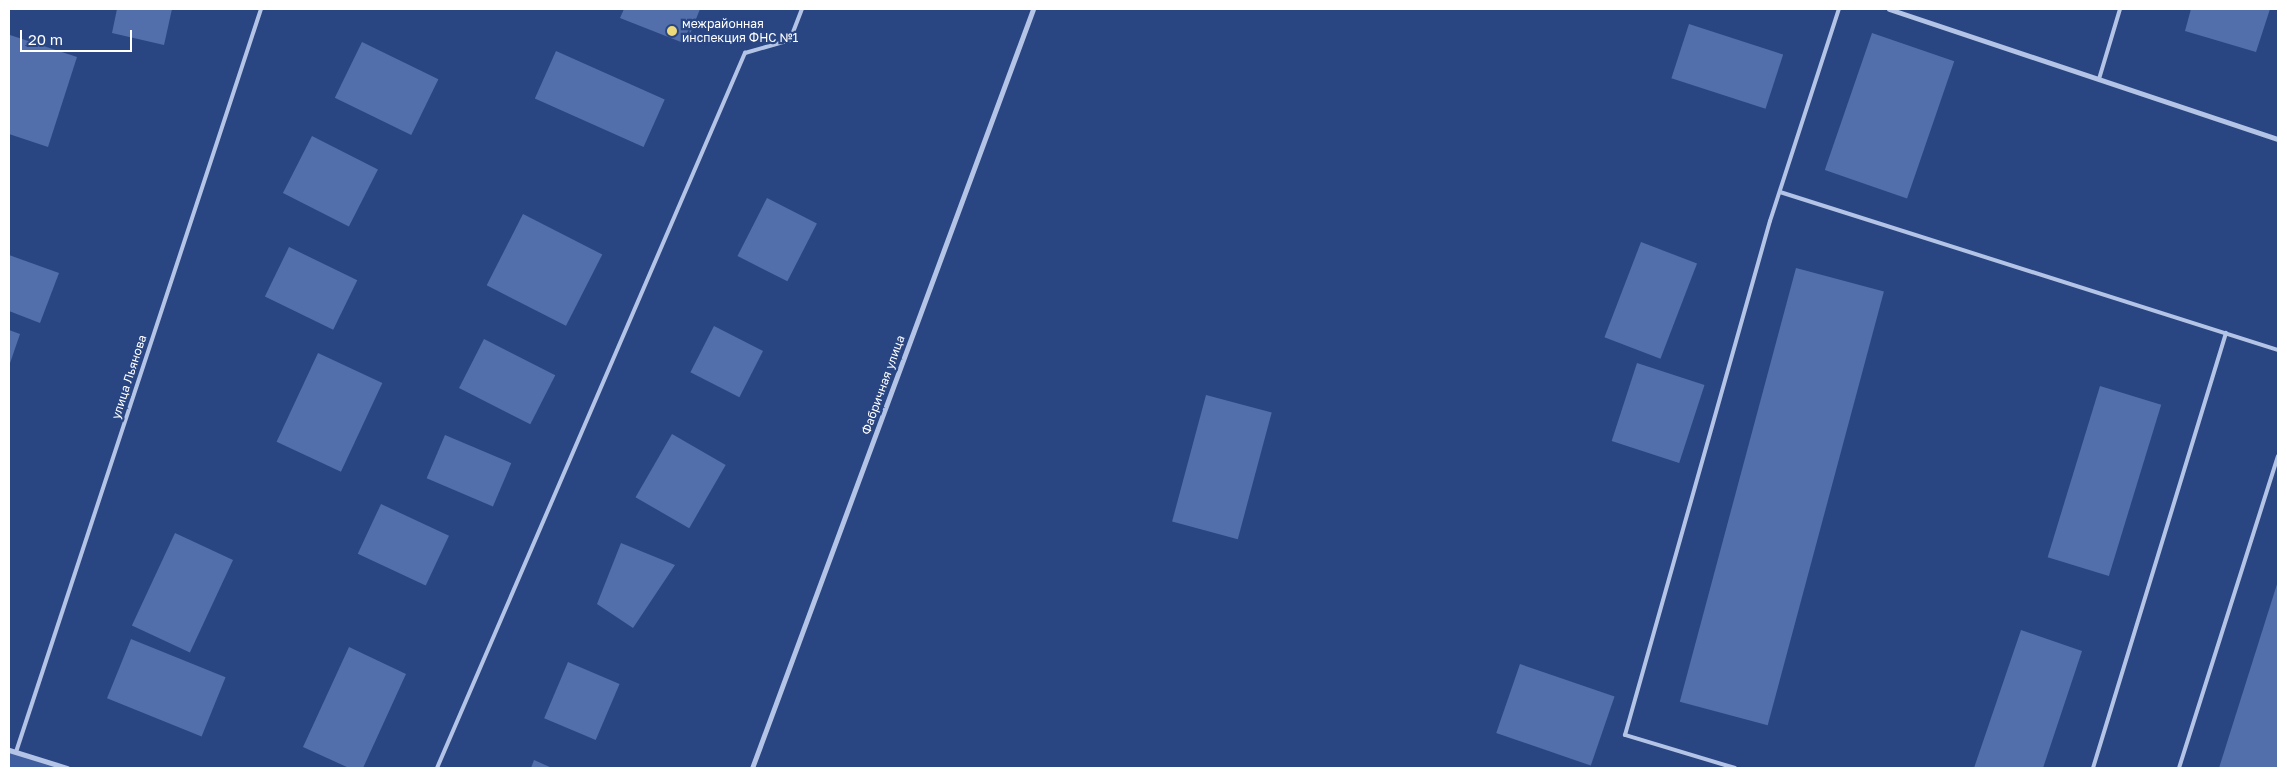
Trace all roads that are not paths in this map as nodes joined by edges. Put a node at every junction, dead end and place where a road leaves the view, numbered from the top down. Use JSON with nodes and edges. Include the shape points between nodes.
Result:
{"nodes":[{"id":1,"x":261,"y":9,"type":"edge"},
{"id":2,"x":802,"y":9,"type":"edge"},
{"id":3,"x":1033,"y":9,"type":"edge"},
{"id":4,"x":1839,"y":9,"type":"edge"},
{"id":5,"x":1889,"y":9,"type":"edge"},
{"id":6,"x":2120,"y":9,"type":"edge"},
{"id":7,"x":2099,"y":79,"type":"junction"},
{"id":8,"x":2278,"y":139,"type":"edge"},
{"id":9,"x":1780,"y":192,"type":"junction"},
{"id":10,"x":2226,"y":333,"type":"junction"},
{"id":11,"x":2278,"y":350,"type":"edge"},
{"id":12,"x":2278,"y":456,"type":"edge"},
{"id":13,"x":9,"y":750,"type":"edge"},
{"id":14,"x":16,"y":752,"type":"junction"},
{"id":15,"x":67,"y":768,"type":"edge"},
{"id":16,"x":437,"y":768,"type":"edge"},
{"id":17,"x":752,"y":768,"type":"edge"},
{"id":18,"x":1735,"y":768,"type":"edge"},
{"id":19,"x":2093,"y":768,"type":"edge"},
{"id":20,"x":2179,"y":768,"type":"edge"}],
"edges":[{"from":1,"to":14,"type":"lane","name":"улица Льянова"},
{"from":2,"to":16,"type":"lane","via":[[790,40],[745,53]]},
{"from":3,"to":17,"type":"street","name":"Фабричная улица"},
{"from":4,"to":9,"type":"lane"},
{"from":5,"to":7,"type":"street"},
{"from":6,"to":7,"type":"lane"},
{"from":7,"to":8,"type":"street"},
{"from":9,"to":10,"type":"lane"},
{"from":9,"to":18,"type":"lane","via":[[1625,735]]},
{"from":10,"to":11,"type":"lane"},
{"from":10,"to":19,"type":"lane"},
{"from":12,"to":20,"type":"lane"},
{"from":13,"to":14,"type":"street"},
{"from":14,"to":15,"type":"street"}]}
